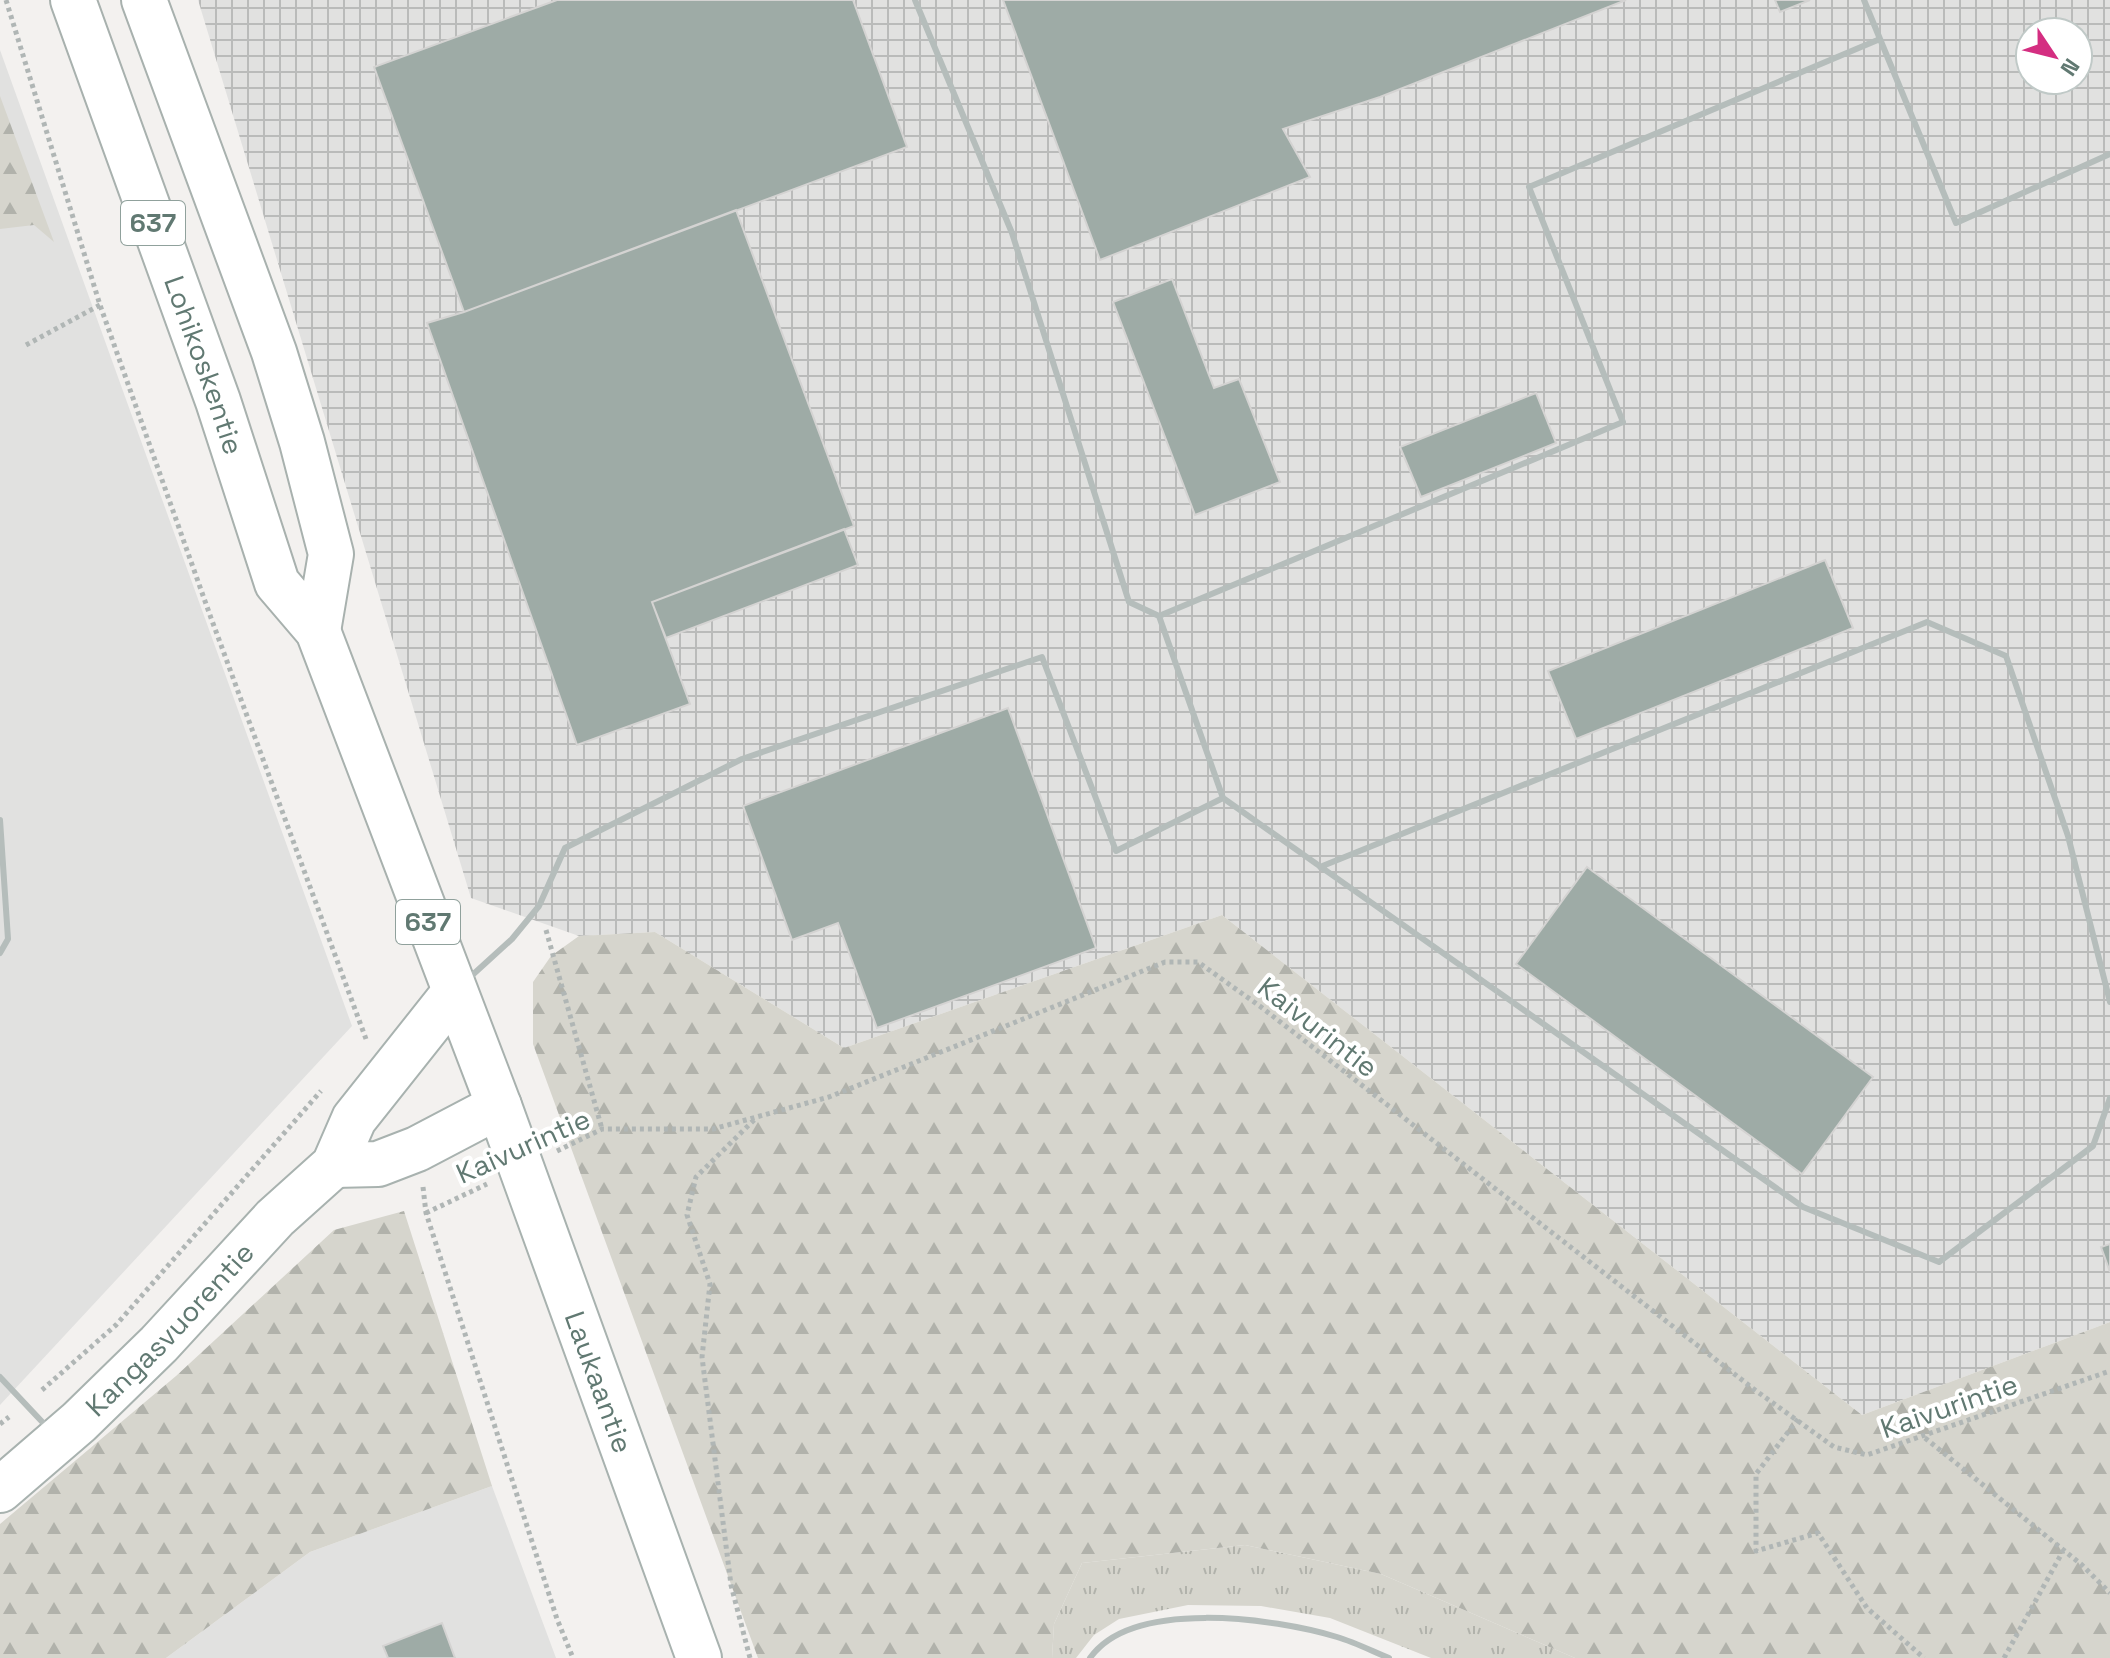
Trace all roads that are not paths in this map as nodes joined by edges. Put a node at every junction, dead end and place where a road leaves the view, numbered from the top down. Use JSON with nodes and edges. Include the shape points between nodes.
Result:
{"nodes":[{"id":1,"x":73,"y":0,"type":"edge"},
{"id":2,"x":144,"y":0,"type":"edge"},
{"id":3,"x":915,"y":0,"type":"edge"},
{"id":4,"x":1864,"y":0,"type":"edge"},
{"id":5,"x":1880,"y":39,"type":"junction"},
{"id":6,"x":2110,"y":154,"type":"edge"},
{"id":7,"x":1159,"y":616,"type":"junction"},
{"id":8,"x":318,"y":631,"type":"junction"},
{"id":9,"x":1223,"y":798,"type":"junction"},
{"id":10,"x":0,"y":820,"type":"edge"},
{"id":11,"x":1320,"y":867,"type":"junction"},
{"id":12,"x":0,"y":953,"type":"edge"},
{"id":13,"x":454,"y":993,"type":"junction"},
{"id":14,"x":2110,"y":1002,"type":"edge"},
{"id":15,"x":2110,"y":1098,"type":"edge"},
{"id":16,"x":499,"y":1106,"type":"junction"},
{"id":17,"x":334,"y":1165,"type":"junction"},
{"id":18,"x":0,"y":1377,"type":"edge"},
{"id":19,"x":57,"y":1439,"type":"junction"},
{"id":20,"x":0,"y":1490,"type":"edge"},
{"id":21,"x":699,"y":1658,"type":"edge"},
{"id":22,"x":1090,"y":1658,"type":"edge"},
{"id":23,"x":1389,"y":1658,"type":"edge"}],
"edges":[{"from":1,"to":8,"type":"main road","name":"Lohikoskentie","number":"637","via":[[277,583]]},
{"from":2,"to":8,"type":"main road","number":"637","via":[[302,442],[331,554]]},
{"from":3,"to":7,"type":"lane","via":[[1012,233],[1129,602]]},
{"from":4,"to":5,"type":"lane"},
{"from":5,"to":6,"type":"lane","via":[[1956,223]]},
{"from":5,"to":7,"type":"lane","via":[[1529,187],[1623,422]]},
{"from":7,"to":9,"type":"lane"},
{"from":8,"to":13,"type":"main road","name":"Lohikoskentie","number":"637"},
{"from":9,"to":11,"type":"lane"},
{"from":9,"to":13,"type":"lane","via":[[1116,851],[1042,657],[742,759],[565,848],[539,906]]},
{"from":10,"to":12,"type":"lane","via":[[8,939]]},
{"from":11,"to":14,"type":"lane","via":[[1927,622],[2006,656],[2068,836]]},
{"from":11,"to":15,"type":"lane","via":[[1803,1207],[1939,1262],[2093,1146]]},
{"from":13,"to":16,"type":"main road","name":"Lohikoskentie","number":"637"},
{"from":13,"to":17,"type":"main road","name":"Kangasvuorentie","via":[[354,1119]]},
{"from":16,"to":17,"type":"main road","via":[[378,1164]]},
{"from":16,"to":21,"type":"main road","name":"Laukaantie","number":"637"},
{"from":17,"to":19,"type":"main road","name":"Kangasvuorentie","via":[[275,1218],[159,1344]]},
{"from":18,"to":19,"type":"lane"},
{"from":19,"to":20,"type":"main road","name":"Kangasvuorentie"},
{"from":22,"to":23,"type":"lane","via":[[1101,1642],[1129,1627],[1184,1618],[1286,1627],[1337,1637]]}]}
